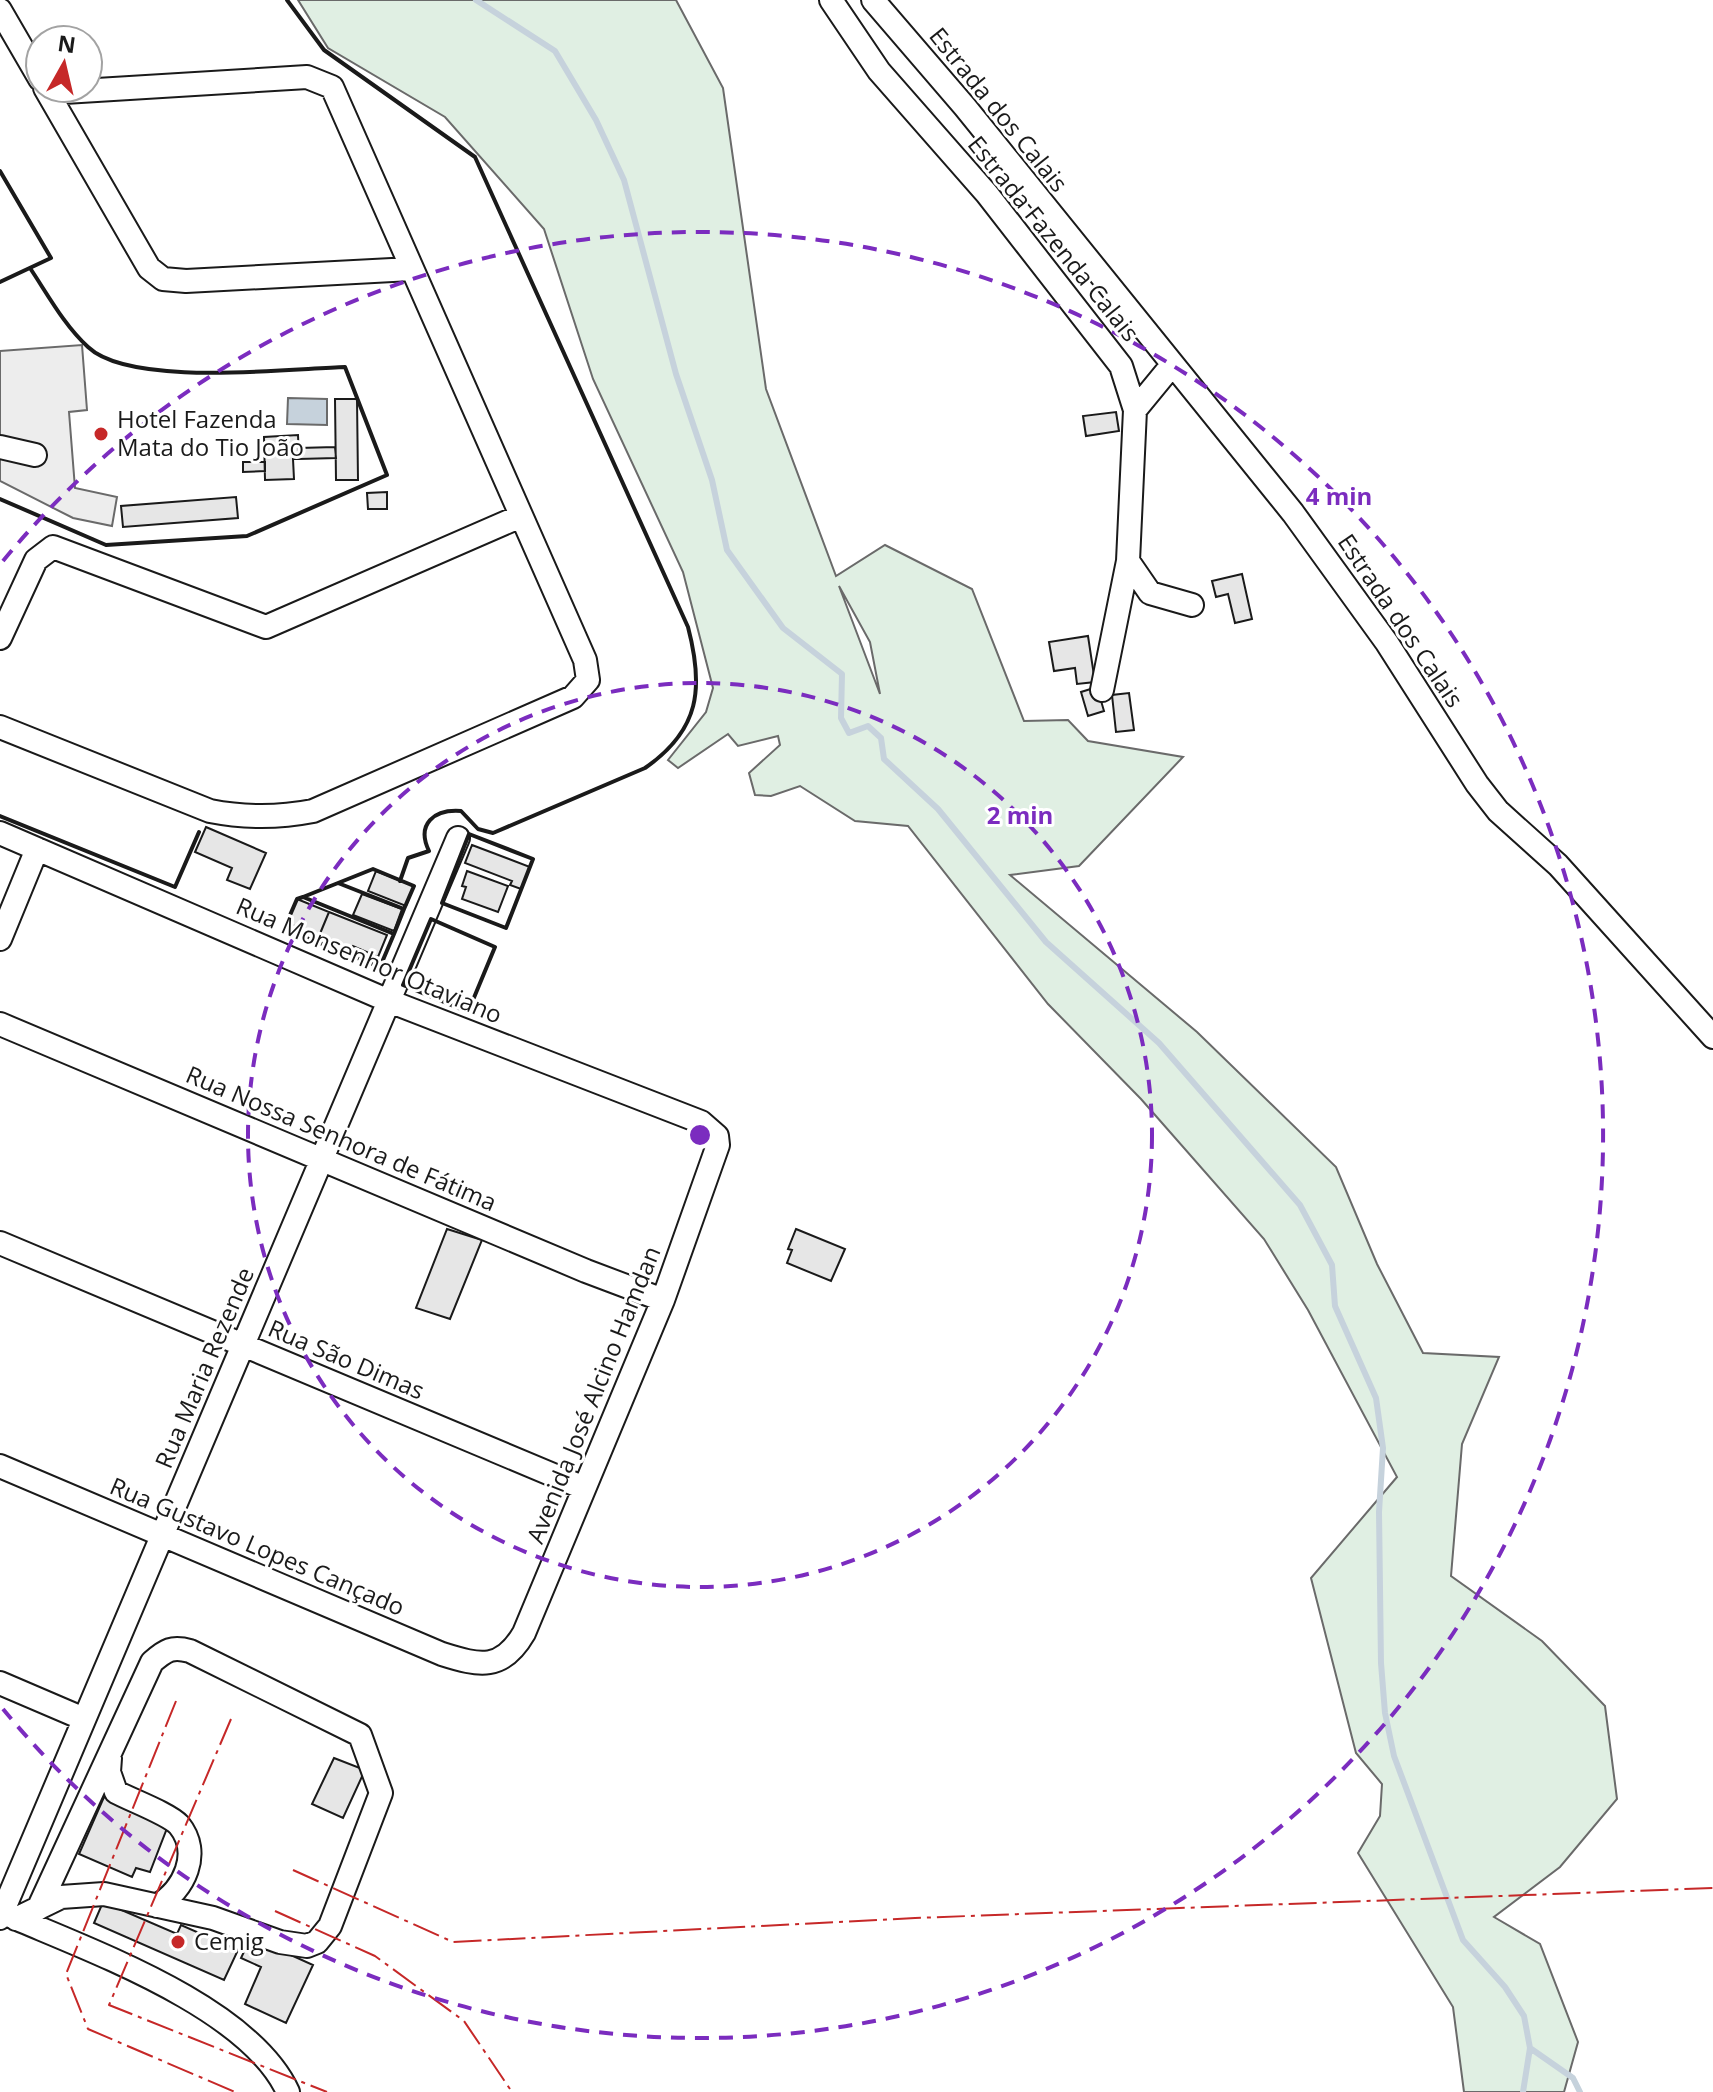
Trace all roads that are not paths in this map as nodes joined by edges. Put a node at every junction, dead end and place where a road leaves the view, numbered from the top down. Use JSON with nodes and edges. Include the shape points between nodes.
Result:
{"nodes":[{"id":1,"x":831,"y":0,"type":"edge"},
{"id":2,"x":873,"y":0,"type":"edge"},
{"id":3,"x":0,"y":10,"type":"edge"},
{"id":4,"x":24,"y":52,"type":"edge"},
{"id":5,"x":104,"y":85,"type":"edge"},
{"id":6,"x":54,"y":104,"type":"edge"},
{"id":7,"x":411,"y":269,"type":"junction"},
{"id":8,"x":1172,"y":365,"type":"junction"},
{"id":9,"x":1135,"y":410,"type":"junction"},
{"id":10,"x":0,"y":447,"type":"edge"},
{"id":11,"x":35,"y":455,"type":"dead end"},
{"id":12,"x":521,"y":516,"type":"junction"},
{"id":13,"x":1128,"y":561,"type":"junction"},
{"id":14,"x":1192,"y":605,"type":"dead end"},
{"id":15,"x":0,"y":638,"type":"edge"},
{"id":16,"x":1102,"y":690,"type":"dead end"},
{"id":17,"x":0,"y":727,"type":"edge"},
{"id":18,"x":0,"y":833,"type":"edge"},
{"id":19,"x":458,"y":838,"type":"dead end"},
{"id":20,"x":37,"y":849,"type":"junction"},
{"id":21,"x":0,"y":939,"type":"edge"},
{"id":22,"x":389,"y":1001,"type":"junction"},
{"id":23,"x":0,"y":1024,"type":"edge"},
{"id":24,"x":1712,"y":1034,"type":"edge"},
{"id":25,"x":717,"y":1136,"type":"joint"},
{"id":26,"x":322,"y":1158,"type":"junction"},
{"id":27,"x":0,"y":1243,"type":"edge"},
{"id":28,"x":663,"y":1300,"type":"junction"},
{"id":29,"x":243,"y":1346,"type":"junction"},
{"id":30,"x":0,"y":1466,"type":"edge"},
{"id":31,"x":584,"y":1488,"type":"junction"},
{"id":32,"x":162,"y":1535,"type":"junction"},
{"id":33,"x":496,"y":1662,"type":"joint"},
{"id":34,"x":0,"y":1683,"type":"edge"},
{"id":35,"x":84,"y":1719,"type":"junction"},
{"id":36,"x":110,"y":1752,"type":"junction"},
{"id":37,"x":157,"y":1906,"type":"junction"},
{"id":38,"x":38,"y":1909,"type":"junction"},
{"id":39,"x":5,"y":1915,"type":"edge"},
{"id":40,"x":288,"y":2092,"type":"edge"}],
"edges":[{"from":1,"to":9,"type":"street","name":"Estrada Fazenda Calais","via":[[879,71],[1101,336],[1121,366]]},
{"from":2,"to":8,"type":"street","name":"Estrada dos Calais"},
{"from":3,"to":4,"type":"street"},
{"from":5,"to":7,"type":"street","via":[[307,77],[332,87]]},
{"from":6,"to":7,"type":"street","via":[[149,268],[163,279]]},
{"from":7,"to":12,"type":"street"},
{"from":8,"to":9,"type":"street"},
{"from":8,"to":24,"type":"street","name":"Estrada dos Calais","via":[[1339,574],[1498,811],[1577,885]]},
{"from":9,"to":13,"type":"street","name":"Estrada Fazenda Calais"},
{"from":10,"to":11,"type":"street"},
{"from":12,"to":15,"type":"street","via":[[266,627],[53,547],[36,560]]},
{"from":12,"to":17,"type":"street","via":[[585,660],[588,680],[573,697],[313,811],[279,817],[210,811]]},
{"from":13,"to":14,"type":"street","via":[[1150,593]]},
{"from":13,"to":16,"type":"street","name":"Estrada Fazenda Calais"},
{"from":18,"to":20,"type":"street","name":"Rua Monsenhor Otaviano"},
{"from":19,"to":22,"type":"street","name":"Rua Maria Rezende"},
{"from":20,"to":21,"type":"street"},
{"from":20,"to":22,"type":"street","name":"Rua Monsenhor Otaviano"},
{"from":22,"to":25,"type":"street","name":"Rua Monsenhor Otaviano","via":[[701,1122]]},
{"from":22,"to":26,"type":"street","name":"Rua Maria Rezende"},
{"from":23,"to":26,"type":"street","name":"Rua Nossa Senhora de Fátima"},
{"from":25,"to":28,"type":"street","name":"Avenida José Alcino Hamdan","via":[[716,1158]]},
{"from":26,"to":28,"type":"street","name":"Rua Nossa Senhora de Fátima"},
{"from":26,"to":29,"type":"street","name":"Rua Maria Rezende"},
{"from":27,"to":29,"type":"street","name":"Rua São Dimas"},
{"from":28,"to":31,"type":"street","name":"Avenida José Alcino Hamdan"},
{"from":29,"to":31,"type":"street","name":"Rua São Dimas"},
{"from":29,"to":32,"type":"street","name":"Rua Maria Rezende"},
{"from":30,"to":32,"type":"street","name":"Rua Gustavo Lopes Cançado"},
{"from":31,"to":33,"type":"street","name":"Avenida José Alcino Hamdan","via":[[524,1633],[514,1650]]},
{"from":32,"to":33,"type":"street","name":"Rua Gustavo Lopes Cançado","via":[[442,1654],[470,1663]]},
{"from":32,"to":35,"type":"street","name":"Rua Maria Rezende"},
{"from":34,"to":35,"type":"street"},
{"from":35,"to":39,"type":"street","name":"Rua Maria Rezende"},
{"from":36,"to":37,"type":"street","via":[[116,1792],[178,1824],[187,1843],[188,1869],[180,1887]]},
{"from":36,"to":37,"type":"street","via":[[152,1662],[176,1647],[360,1735],[381,1793],[330,1926],[317,1942],[280,1942],[213,1918]]},
{"from":36,"to":38,"type":"street"},
{"from":37,"to":38,"type":"street","via":[[104,1894],[61,1897]]},
{"from":38,"to":39,"type":"street"},
{"from":39,"to":40,"type":"street","via":[[185,1995],[265,2056]]}]}
